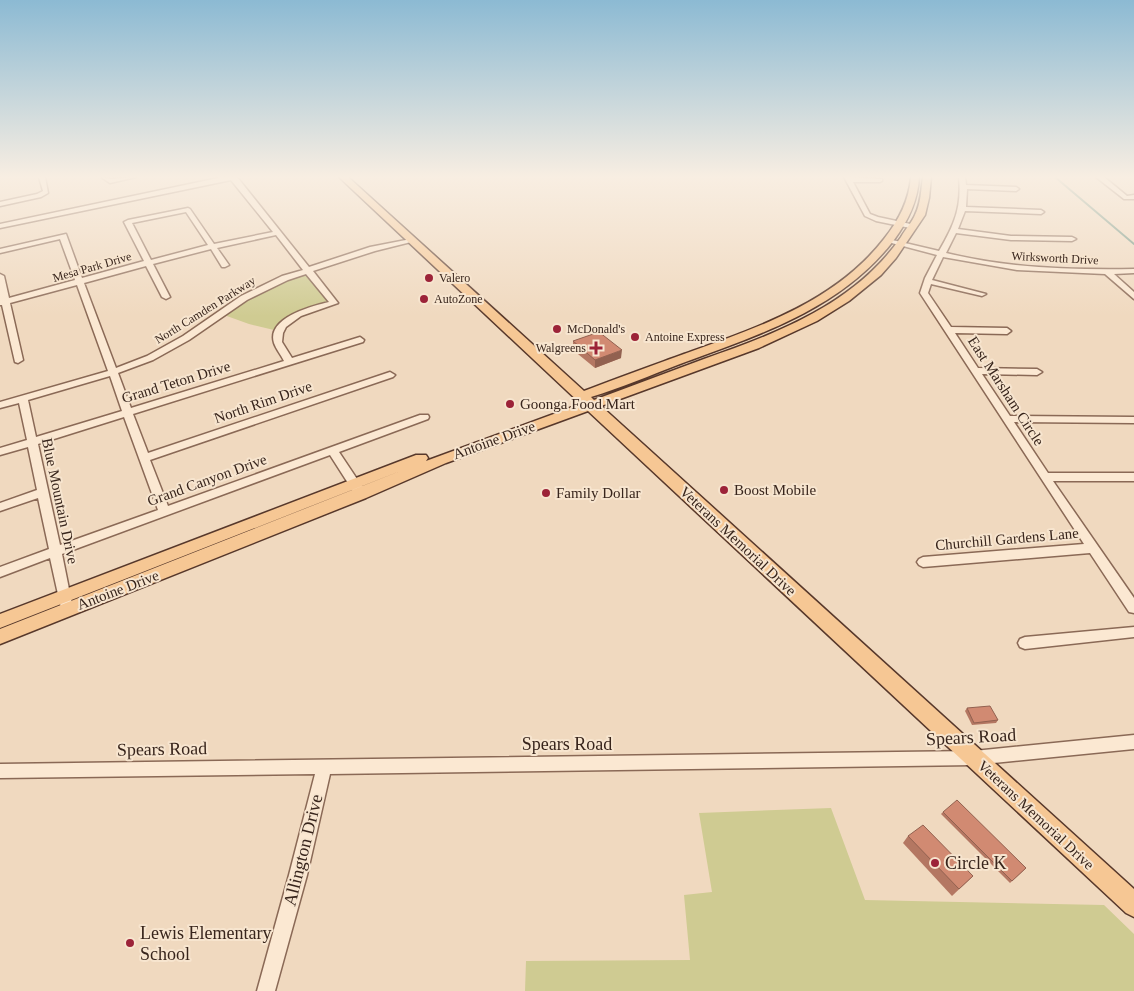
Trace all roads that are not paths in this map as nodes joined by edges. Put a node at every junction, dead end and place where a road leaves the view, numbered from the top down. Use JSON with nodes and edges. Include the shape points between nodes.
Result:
{"nodes":[{"id":1,"x":13,"y":223,"type":"edge"},
{"id":2,"x":129,"y":223,"type":"edge"},
{"id":3,"x":197,"y":223,"type":"edge"},
{"id":4,"x":269,"y":223,"type":"edge"},
{"id":5,"x":392,"y":223,"type":"edge"},
{"id":6,"x":896,"y":223,"type":"edge"},
{"id":7,"x":914,"y":223,"type":"edge"},
{"id":8,"x":957,"y":223,"type":"edge"},
{"id":9,"x":900,"y":224,"type":"junction"},
{"id":10,"x":0,"y":226,"type":"edge"},
{"id":11,"x":912,"y":226,"type":"junction"},
{"id":12,"x":955,"y":231,"type":"junction"},
{"id":13,"x":277,"y":233,"type":"junction"},
{"id":14,"x":1072,"y":239,"type":"dead end"},
{"id":15,"x":411,"y":241,"type":"junction"},
{"id":16,"x":888,"y":241,"type":"junction"},
{"id":17,"x":901,"y":244,"type":"junction"},
{"id":18,"x":213,"y":246,"type":"junction"},
{"id":19,"x":0,"y":251,"type":"edge"},
{"id":20,"x":942,"y":254,"type":"junction"},
{"id":21,"x":149,"y":263,"type":"junction"},
{"id":22,"x":225,"y":266,"type":"dead end"},
{"id":23,"x":307,"y":270,"type":"junction"},
{"id":24,"x":1108,"y":272,"type":"junction"},
{"id":25,"x":1134,"y":272,"type":"edge"},
{"id":26,"x":0,"y":276,"type":"edge"},
{"id":27,"x":928,"y":281,"type":"junction"},
{"id":28,"x":81,"y":283,"type":"junction"},
{"id":29,"x":982,"y":294,"type":"dead end"},
{"id":30,"x":166,"y":297,"type":"dead end"},
{"id":31,"x":1134,"y":297,"type":"edge"},
{"id":32,"x":2,"y":303,"type":"edge"},
{"id":33,"x":948,"y":330,"type":"junction"},
{"id":34,"x":1007,"y":331,"type":"dead end"},
{"id":35,"x":360,"y":340,"type":"dead end"},
{"id":36,"x":18,"y":360,"type":"dead end"},
{"id":37,"x":289,"y":362,"type":"junction"},
{"id":38,"x":975,"y":371,"type":"junction"},
{"id":39,"x":113,"y":372,"type":"junction"},
{"id":40,"x":1037,"y":372,"type":"dead end"},
{"id":41,"x":390,"y":375,"type":"dead end"},
{"id":42,"x":23,"y":398,"type":"junction"},
{"id":43,"x":586,"y":400,"type":"junction"},
{"id":44,"x":0,"y":404,"type":"edge"},
{"id":45,"x":128,"y":412,"type":"junction"},
{"id":46,"x":424,"y":417,"type":"dead end"},
{"id":47,"x":1006,"y":419,"type":"junction"},
{"id":48,"x":1134,"y":420,"type":"edge"},
{"id":49,"x":32,"y":442,"type":"junction"},
{"id":50,"x":332,"y":450,"type":"junction"},
{"id":51,"x":0,"y":452,"type":"edge"},
{"id":52,"x":145,"y":458,"type":"junction"},
{"id":53,"x":1045,"y":477,"type":"junction"},
{"id":54,"x":1134,"y":477,"type":"edge"},
{"id":55,"x":357,"y":488,"type":"junction"},
{"id":56,"x":42,"y":492,"type":"junction"},
{"id":57,"x":0,"y":507,"type":"edge"},
{"id":58,"x":164,"y":512,"type":"junction"},
{"id":59,"x":1094,"y":548,"type":"junction"},
{"id":60,"x":55,"y":552,"type":"junction"},
{"id":61,"x":923,"y":562,"type":"dead end"},
{"id":62,"x":0,"y":572,"type":"edge"},
{"id":63,"x":66,"y":603,"type":"junction"},
{"id":64,"x":1134,"y":608,"type":"edge"},
{"id":65,"x":0,"y":621,"type":"edge"},
{"id":66,"x":1134,"y":632,"type":"edge"},
{"id":67,"x":0,"y":637,"type":"edge"},
{"id":68,"x":1025,"y":643,"type":"dead end"},
{"id":69,"x":1134,"y":742,"type":"edge"},
{"id":70,"x":974,"y":758,"type":"junction"},
{"id":71,"x":324,"y":767,"type":"junction"},
{"id":72,"x":0,"y":771,"type":"edge"},
{"id":73,"x":1134,"y":905,"type":"edge"},
{"id":74,"x":266,"y":991,"type":"edge"}],
"edges":[{"from":1,"to":10,"type":"street"},
{"from":2,"to":21,"type":"street"},
{"from":3,"to":18,"type":"street"},
{"from":4,"to":13,"type":"street"},
{"from":5,"to":15,"type":"main road","name":"Veterans Memorial Drive"},
{"from":6,"to":9,"type":"street"},
{"from":7,"to":11,"type":"main road","name":"Antoine Drive"},
{"from":8,"to":12,"type":"street"},
{"from":9,"to":11,"type":"street"},
{"from":9,"to":16,"type":"main road","name":"Antoine Drive"},
{"from":11,"to":17,"type":"main road","name":"Antoine Drive"},
{"from":12,"to":14,"type":"street","via":[[1011,238]]},
{"from":12,"to":20,"type":"street"},
{"from":13,"to":18,"type":"street","name":"Mesa Park Drive"},
{"from":13,"to":23,"type":"street"},
{"from":15,"to":23,"type":"street","name":"North Camden Parkway"},
{"from":15,"to":43,"type":"main road","name":"Veterans Memorial Drive"},
{"from":16,"to":17,"type":"street","name":"Wirksworth Drive"},
{"from":16,"to":43,"type":"main road","name":"Antoine Drive","via":[[882,251],[853,278],[822,301],[786,320]]},
{"from":17,"to":20,"type":"street","name":"Wirksworth Drive"},
{"from":17,"to":43,"type":"main road","name":"Antoine Drive","via":[[877,273],[813,319],[755,345]]},
{"from":18,"to":21,"type":"street","name":"Mesa Park Drive"},
{"from":18,"to":22,"type":"street"},
{"from":19,"to":28,"type":"street","via":[[63,236]]},
{"from":20,"to":24,"type":"street","name":"Wirksworth Drive","via":[[1014,268]]},
{"from":20,"to":27,"type":"street"},
{"from":21,"to":28,"type":"street","name":"Mesa Park Drive"},
{"from":21,"to":30,"type":"street"},
{"from":23,"to":37,"type":"street","via":[[334,303],[297,316],[280,330],[278,342]]},
{"from":23,"to":39,"type":"street","name":"North Camden Parkway","via":[[244,298],[159,354]]},
{"from":24,"to":25,"type":"street","name":"Wirksworth Drive"},
{"from":24,"to":31,"type":"street"},
{"from":26,"to":32,"type":"street"},
{"from":27,"to":29,"type":"street"},
{"from":27,"to":33,"type":"street","name":"East Marsham Circle","via":[[924,293]]},
{"from":28,"to":32,"type":"street","name":"Mesa Park Drive"},
{"from":28,"to":39,"type":"street"},
{"from":32,"to":36,"type":"street"},
{"from":33,"to":34,"type":"street"},
{"from":33,"to":38,"type":"street","name":"East Marsham Circle"},
{"from":35,"to":37,"type":"street","name":"Grand Teton Drive"},
{"from":37,"to":45,"type":"street","name":"Grand Teton Drive"},
{"from":38,"to":40,"type":"street"},
{"from":38,"to":47,"type":"street","name":"East Marsham Circle"},
{"from":39,"to":42,"type":"street","name":"North Camden Parkway"},
{"from":39,"to":45,"type":"street"},
{"from":41,"to":52,"type":"street","name":"North Rim Drive"},
{"from":42,"to":44,"type":"street","name":"North Camden Parkway"},
{"from":42,"to":49,"type":"street","name":"Blue Mountain Drive"},
{"from":43,"to":55,"type":"main road","name":"Antoine Drive"},
{"from":43,"to":70,"type":"main road","name":"Veterans Memorial Drive"},
{"from":45,"to":49,"type":"street","name":"Grand Teton Drive"},
{"from":45,"to":52,"type":"street"},
{"from":46,"to":50,"type":"street","name":"Grand Canyon Drive"},
{"from":47,"to":48,"type":"street"},
{"from":47,"to":53,"type":"street","name":"East Marsham Circle"},
{"from":49,"to":51,"type":"street","name":"Grand Teton Drive"},
{"from":49,"to":56,"type":"street","name":"Blue Mountain Drive"},
{"from":50,"to":55,"type":"street"},
{"from":50,"to":58,"type":"street","name":"Grand Canyon Drive"},
{"from":52,"to":58,"type":"street"},
{"from":53,"to":54,"type":"street"},
{"from":53,"to":59,"type":"street","name":"East Marsham Circle"},
{"from":55,"to":63,"type":"main road","name":"Antoine Drive"},
{"from":56,"to":57,"type":"street"},
{"from":56,"to":60,"type":"street","name":"Blue Mountain Drive"},
{"from":58,"to":60,"type":"street","name":"Grand Canyon Drive"},
{"from":59,"to":61,"type":"street","name":"Churchill Gardens Lane"},
{"from":59,"to":64,"type":"street","name":"East Marsham Circle"},
{"from":60,"to":62,"type":"street","name":"Grand Canyon Drive"},
{"from":60,"to":63,"type":"street","name":"Blue Mountain Drive"},
{"from":63,"to":65,"type":"main road","name":"Antoine Drive"},
{"from":63,"to":67,"type":"main road","name":"Antoine Drive"},
{"from":66,"to":68,"type":"street"},
{"from":69,"to":70,"type":"street","name":"Spears Road"},
{"from":70,"to":71,"type":"street","name":"Spears Road"},
{"from":70,"to":73,"type":"main road","name":"Veterans Memorial Drive"},
{"from":71,"to":72,"type":"street","name":"Spears Road"},
{"from":71,"to":74,"type":"street","name":"Allington Drive"}]}
